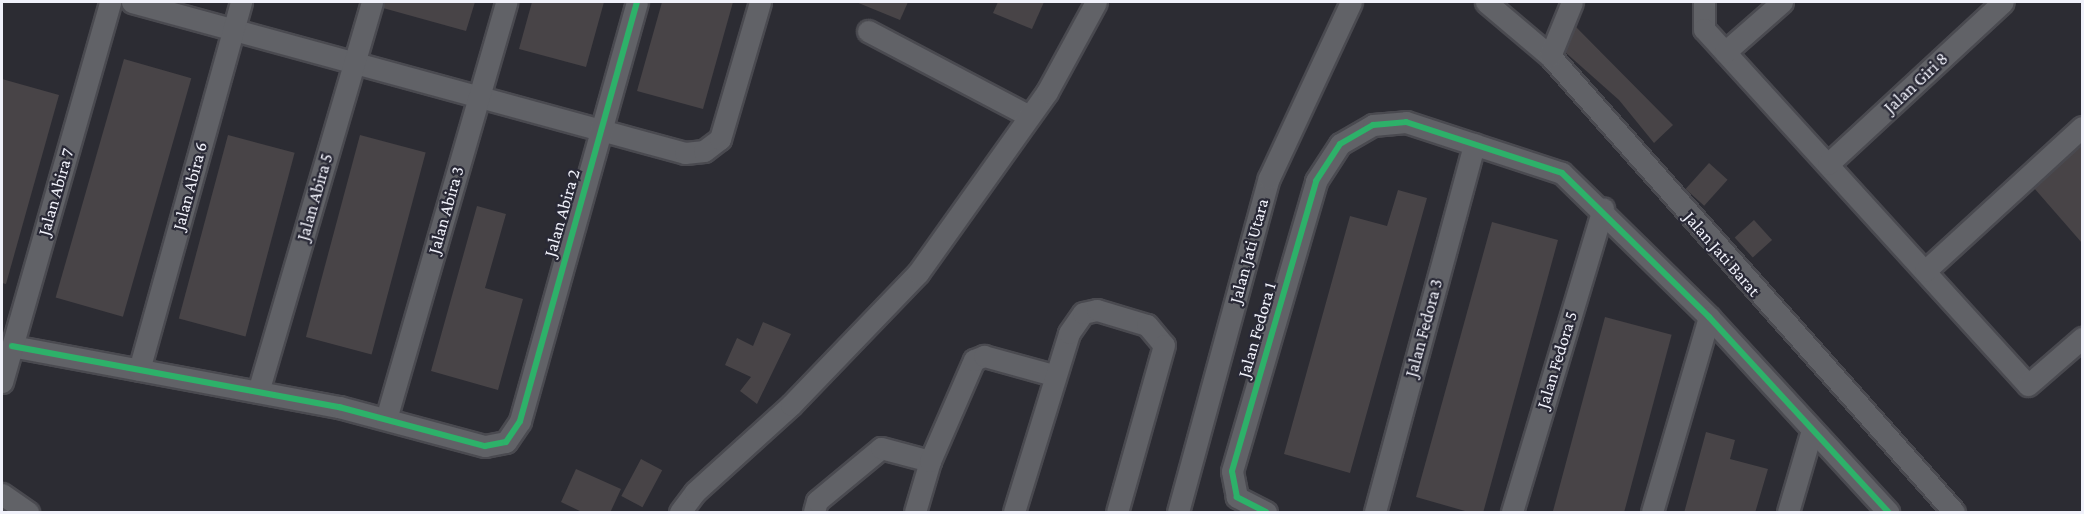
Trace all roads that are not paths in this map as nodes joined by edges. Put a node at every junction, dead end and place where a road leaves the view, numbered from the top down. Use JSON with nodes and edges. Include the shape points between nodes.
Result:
{"nodes":[{"id":1,"x":110,"y":2,"type":"edge"},
{"id":2,"x":132,"y":2,"type":"edge"},
{"id":3,"x":241,"y":2,"type":"edge"},
{"id":4,"x":372,"y":2,"type":"edge"},
{"id":5,"x":506,"y":2,"type":"edge"},
{"id":6,"x":637,"y":2,"type":"edge"},
{"id":7,"x":760,"y":2,"type":"edge"},
{"id":8,"x":1096,"y":2,"type":"edge"},
{"id":9,"x":1351,"y":2,"type":"edge"},
{"id":10,"x":1486,"y":2,"type":"edge"},
{"id":11,"x":1704,"y":2,"type":"edge"},
{"id":12,"x":1782,"y":2,"type":"edge"},
{"id":13,"x":2003,"y":2,"type":"edge"},
{"id":14,"x":1571,"y":6,"type":"edge"},
{"id":15,"x":233,"y":30,"type":"junction"},
{"id":16,"x":868,"y":31,"type":"dead end"},
{"id":17,"x":1725,"y":52,"type":"junction"},
{"id":18,"x":1550,"y":57,"type":"junction"},
{"id":19,"x":354,"y":63,"type":"junction"},
{"id":20,"x":478,"y":98,"type":"junction"},
{"id":21,"x":1029,"y":116,"type":"junction"},
{"id":22,"x":2082,"y":127,"type":"edge"},
{"id":23,"x":601,"y":132,"type":"junction"},
{"id":24,"x":1474,"y":144,"type":"junction"},
{"id":25,"x":1828,"y":164,"type":"junction"},
{"id":26,"x":1603,"y":208,"type":"junction"},
{"id":27,"x":1925,"y":271,"type":"junction"},
{"id":28,"x":1709,"y":316,"type":"junction"},
{"id":29,"x":2082,"y":338,"type":"edge"},
{"id":30,"x":12,"y":346,"type":"junction"},
{"id":31,"x":139,"y":370,"type":"junction"},
{"id":32,"x":1053,"y":375,"type":"junction"},
{"id":33,"x":2,"y":382,"type":"edge"},
{"id":34,"x":258,"y":392,"type":"junction"},
{"id":35,"x":386,"y":419,"type":"junction"},
{"id":36,"x":1812,"y":430,"type":"junction"},
{"id":37,"x":930,"y":460,"type":"junction"},
{"id":38,"x":2,"y":494,"type":"edge"},
{"id":39,"x":815,"y":507,"type":"edge"},
{"id":40,"x":28,"y":513,"type":"edge"},
{"id":41,"x":680,"y":513,"type":"edge"},
{"id":42,"x":915,"y":513,"type":"edge"},
{"id":43,"x":1014,"y":513,"type":"edge"},
{"id":44,"x":1117,"y":513,"type":"edge"},
{"id":45,"x":1178,"y":513,"type":"edge"},
{"id":46,"x":1266,"y":513,"type":"edge"},
{"id":47,"x":1375,"y":513,"type":"edge"},
{"id":48,"x":1512,"y":513,"type":"edge"},
{"id":49,"x":1652,"y":513,"type":"edge"},
{"id":50,"x":1788,"y":513,"type":"edge"},
{"id":51,"x":1888,"y":513,"type":"edge"},
{"id":52,"x":1954,"y":513,"type":"edge"}],
"edges":[{"from":1,"to":30,"type":"street","name":"Jalan Abira 7"},
{"from":2,"to":15,"type":"street"},
{"from":3,"to":15,"type":"street","name":"Jalan Abira 6"},
{"from":4,"to":19,"type":"street","name":"Jalan Abira 5"},
{"from":5,"to":20,"type":"street","name":"Jalan Abira 3"},
{"from":6,"to":23,"type":"street","name":"Jalan Abira 2"},
{"from":7,"to":23,"type":"street","via":[[720,139],[704,151],[685,153]]},
{"from":8,"to":21,"type":"street"},
{"from":9,"to":45,"type":"street","name":"Jalan Jati Utara","via":[[1269,178]]},
{"from":10,"to":18,"type":"street","name":"Jalan Jati Barat"},
{"from":11,"to":17,"type":"street","via":[[1704,28]]},
{"from":12,"to":17,"type":"street"},
{"from":13,"to":25,"type":"street","name":"Jalan Giri 8"},
{"from":14,"to":18,"type":"street"},
{"from":15,"to":19,"type":"street"},
{"from":15,"to":31,"type":"street","name":"Jalan Abira 6"},
{"from":16,"to":21,"type":"street"},
{"from":17,"to":25,"type":"street"},
{"from":18,"to":52,"type":"street","name":"Jalan Jati Barat"},
{"from":19,"to":20,"type":"street"},
{"from":19,"to":34,"type":"street","name":"Jalan Abira 5"},
{"from":20,"to":23,"type":"street"},
{"from":20,"to":35,"type":"street","name":"Jalan Abira 3"},
{"from":21,"to":41,"type":"street","via":[[980,193],[918,273],[791,405],[695,492]]},
{"from":22,"to":27,"type":"street"},
{"from":23,"to":35,"type":"street","name":"Jalan Abira 2","via":[[515,433],[506,442],[485,446]]},
{"from":24,"to":26,"type":"street","via":[[1562,173]]},
{"from":24,"to":46,"type":"street","name":"Jalan Fedora 1","via":[[1406,122],[1373,124],[1340,144],[1316,181],[1232,471],[1237,497]]},
{"from":24,"to":47,"type":"street","name":"Jalan Fedora 3"},
{"from":25,"to":27,"type":"street"},
{"from":26,"to":28,"type":"street"},
{"from":26,"to":48,"type":"street","name":"Jalan Fedora 5"},
{"from":27,"to":29,"type":"street","via":[[2028,385]]},
{"from":28,"to":36,"type":"street"},
{"from":28,"to":49,"type":"street"},
{"from":30,"to":31,"type":"street"},
{"from":30,"to":33,"type":"street","name":"Jalan Abira 7"},
{"from":31,"to":34,"type":"street"},
{"from":32,"to":37,"type":"street","via":[[984,356],[967,366]]},
{"from":32,"to":43,"type":"street"},
{"from":32,"to":44,"type":"street","via":[[1069,333],[1083,313],[1097,310],[1147,325],[1164,345]]},
{"from":34,"to":35,"type":"street"},
{"from":36,"to":50,"type":"street"},
{"from":36,"to":51,"type":"street"},
{"from":37,"to":39,"type":"street","via":[[881,448]]},
{"from":37,"to":42,"type":"street"},
{"from":38,"to":40,"type":"street"}]}
